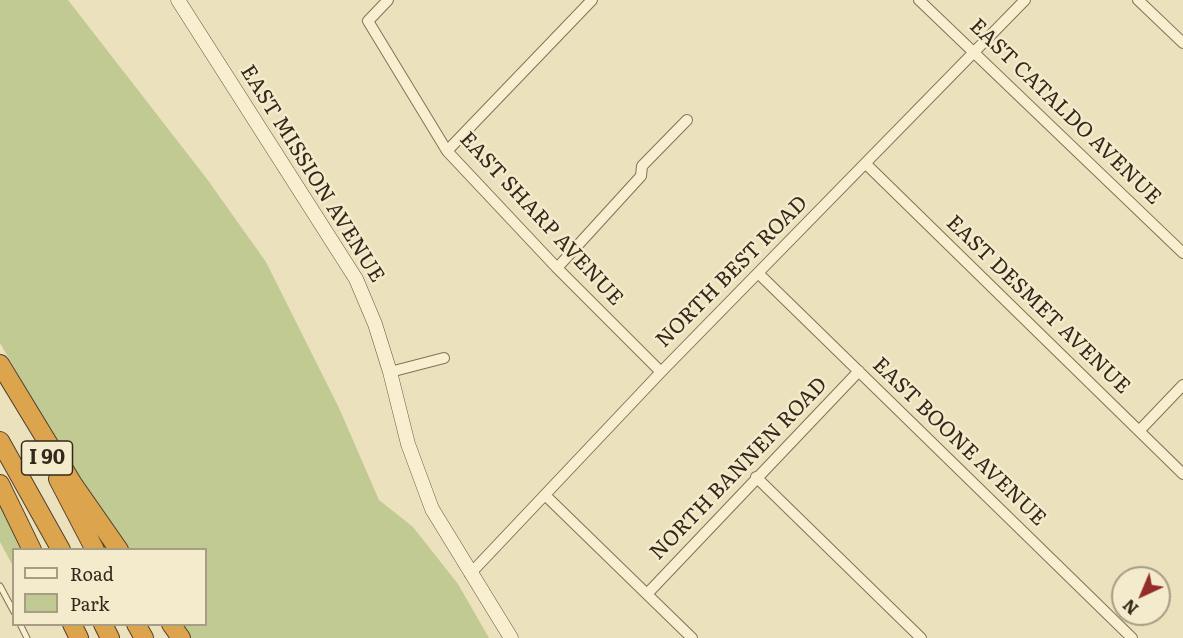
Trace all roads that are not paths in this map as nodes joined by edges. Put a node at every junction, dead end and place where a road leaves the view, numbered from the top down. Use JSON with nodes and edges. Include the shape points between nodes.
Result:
{"nodes":[{"id":1,"x":178,"y":0,"type":"edge"},
{"id":2,"x":388,"y":0,"type":"edge"},
{"id":3,"x":592,"y":0,"type":"edge"},
{"id":4,"x":919,"y":0,"type":"edge"},
{"id":5,"x":1025,"y":0,"type":"edge"},
{"id":6,"x":1138,"y":0,"type":"edge"},
{"id":7,"x":1183,"y":43,"type":"edge"},
{"id":8,"x":974,"y":52,"type":"junction"},
{"id":9,"x":687,"y":120,"type":"dead end"},
{"id":10,"x":447,"y":151,"type":"junction"},
{"id":11,"x":866,"y":164,"type":"junction"},
{"id":12,"x":1183,"y":253,"type":"edge"},
{"id":13,"x":557,"y":268,"type":"junction"},
{"id":14,"x":759,"y":274,"type":"junction"},
{"id":15,"x":444,"y":358,"type":"dead end"},
{"id":16,"x":0,"y":366,"type":"edge"},
{"id":17,"x":859,"y":371,"type":"junction"},
{"id":18,"x":390,"y":372,"type":"junction"},
{"id":19,"x":661,"y":372,"type":"junction"},
{"id":20,"x":1183,"y":385,"type":"edge"},
{"id":21,"x":1139,"y":431,"type":"junction"},
{"id":22,"x":0,"y":441,"type":"edge"},
{"id":23,"x":1183,"y":474,"type":"edge"},
{"id":24,"x":756,"y":477,"type":"junction"},
{"id":25,"x":0,"y":484,"type":"edge"},
{"id":26,"x":545,"y":495,"type":"junction"},
{"id":27,"x":32,"y":548,"type":"edge"},
{"id":28,"x":60,"y":548,"type":"edge"},
{"id":29,"x":94,"y":548,"type":"edge"},
{"id":30,"x":117,"y":548,"type":"edge"},
{"id":31,"x":470,"y":574,"type":"junction"},
{"id":32,"x":0,"y":586,"type":"edge"},
{"id":33,"x":647,"y":594,"type":"junction"},
{"id":34,"x":12,"y":608,"type":"edge"},
{"id":35,"x":511,"y":638,"type":"edge"},
{"id":36,"x":692,"y":638,"type":"edge"},
{"id":37,"x":921,"y":638,"type":"edge"},
{"id":38,"x":1132,"y":638,"type":"edge"}],
"edges":[{"from":1,"to":18,"type":"street","name":"EAST MISSION AVENUE","via":[[356,279]]},
{"from":2,"to":10,"type":"street","name":"EAST SHARP AVENUE","via":[[368,21]]},
{"from":3,"to":10,"type":"street"},
{"from":4,"to":8,"type":"street","name":"EAST CATALDO AVENUE"},
{"from":5,"to":8,"type":"street","name":"NORTH BEST ROAD"},
{"from":6,"to":7,"type":"street"},
{"from":8,"to":11,"type":"street","name":"NORTH BEST ROAD"},
{"from":8,"to":12,"type":"street","name":"EAST CATALDO AVENUE"},
{"from":9,"to":13,"type":"street","via":[[642,166],[641,176]]},
{"from":10,"to":13,"type":"street","name":"EAST SHARP AVENUE"},
{"from":11,"to":14,"type":"street","name":"NORTH BEST ROAD"},
{"from":11,"to":21,"type":"street","name":"EAST DESMET AVENUE"},
{"from":13,"to":19,"type":"street","name":"EAST SHARP AVENUE"},
{"from":14,"to":17,"type":"street","name":"EAST BOONE AVENUE"},
{"from":14,"to":19,"type":"street","name":"NORTH BEST ROAD"},
{"from":15,"to":18,"type":"street"},
{"from":16,"to":29,"type":"highway","number":"I 90"},
{"from":16,"to":30,"type":"highway"},
{"from":17,"to":24,"type":"street","name":"NORTH BANNEN ROAD"},
{"from":17,"to":38,"type":"street","name":"EAST BOONE AVENUE"},
{"from":18,"to":31,"type":"street","name":"EAST MISSION AVENUE","via":[[408,444],[432,509]]},
{"from":19,"to":26,"type":"street","name":"NORTH BEST ROAD"},
{"from":20,"to":21,"type":"street"},
{"from":21,"to":23,"type":"street","name":"EAST DESMET AVENUE"},
{"from":22,"to":28,"type":"highway","number":"I 90"},
{"from":24,"to":33,"type":"street","name":"NORTH BANNEN ROAD"},
{"from":24,"to":37,"type":"street"},
{"from":25,"to":27,"type":"highway"},
{"from":26,"to":31,"type":"street","name":"NORTH BEST ROAD"},
{"from":26,"to":33,"type":"street"},
{"from":31,"to":35,"type":"street","name":"EAST MISSION AVENUE"},
{"from":32,"to":34,"type":"lane"},
{"from":33,"to":36,"type":"street"}]}
